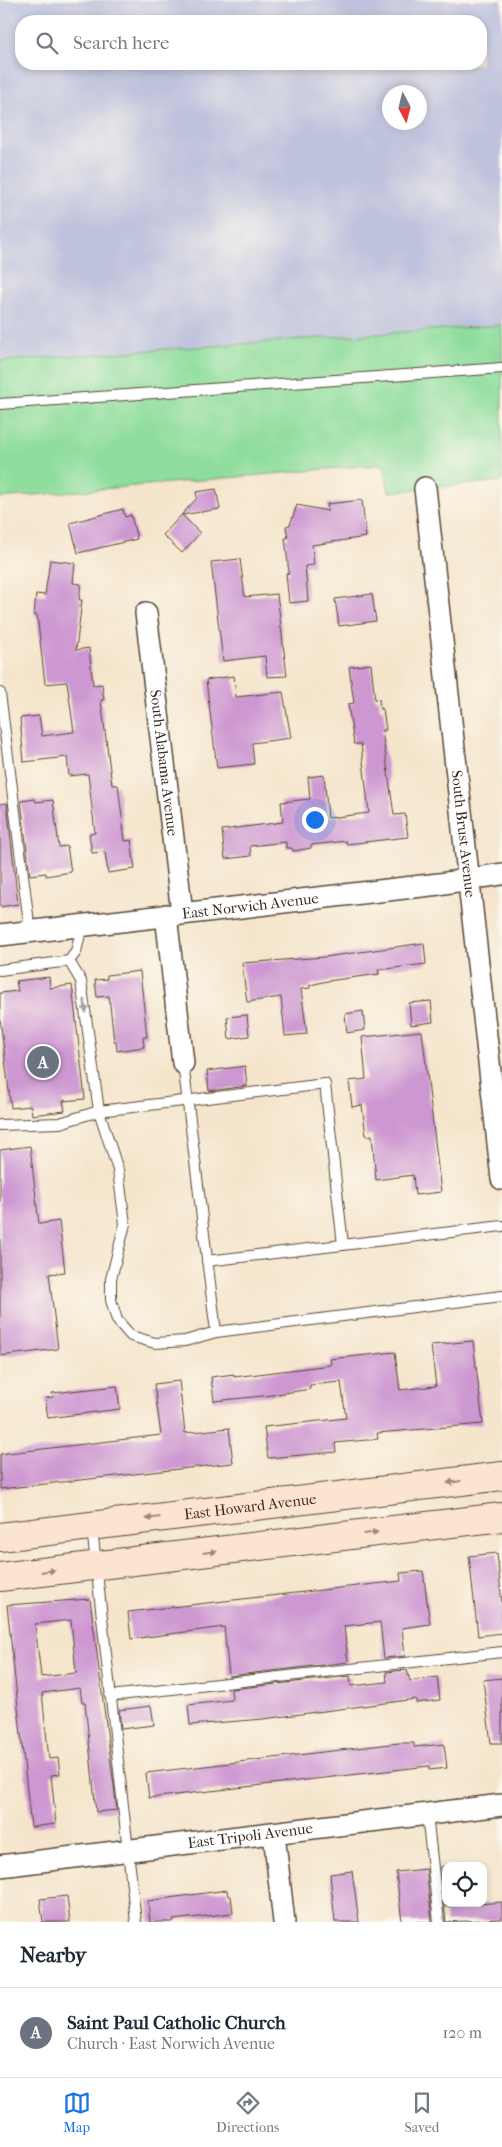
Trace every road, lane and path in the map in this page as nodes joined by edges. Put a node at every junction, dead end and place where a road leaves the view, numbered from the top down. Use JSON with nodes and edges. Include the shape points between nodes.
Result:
{"nodes":[{"id":1,"x":502,"y":368,"type":"edge"},
{"id":2,"x":0,"y":404,"type":"edge"},
{"id":3,"x":425,"y":488,"type":"dead end"},
{"id":4,"x":146,"y":613,"type":"dead end"},
{"id":5,"x":0,"y":693,"type":"edge"},
{"id":6,"x":502,"y":874,"type":"edge"},
{"id":7,"x":469,"y":880,"type":"junction"},
{"id":8,"x":174,"y":914,"type":"junction"},
{"id":9,"x":82,"y":925,"type":"junction"},
{"id":10,"x":30,"y":931,"type":"junction"},
{"id":11,"x":0,"y":935,"type":"edge"},
{"id":12,"x":69,"y":961,"type":"junction"},
{"id":13,"x":0,"y":970,"type":"edge"},
{"id":14,"x":183,"y":1063,"type":"joint"},
{"id":15,"x":188,"y":1100,"type":"junction"},
{"id":16,"x":99,"y":1110,"type":"junction"},
{"id":17,"x":0,"y":1124,"type":"edge"},
{"id":18,"x":502,"y":1176,"type":"edge"},
{"id":19,"x":502,"y":1226,"type":"edge"},
{"id":20,"x":343,"y":1244,"type":"junction"},
{"id":21,"x":207,"y":1260,"type":"junction"},
{"id":22,"x":502,"y":1296,"type":"edge"},
{"id":23,"x":216,"y":1332,"type":"junction"},
{"id":24,"x":502,"y":1476,"type":"edge"},
{"id":25,"x":502,"y":1517,"type":"edge"},
{"id":26,"x":92,"y":1526,"type":"junction"},
{"id":27,"x":0,"y":1537,"type":"edge"},
{"id":28,"x":95,"y":1565,"type":"junction"},
{"id":29,"x":0,"y":1576,"type":"edge"},
{"id":30,"x":502,"y":1652,"type":"edge"},
{"id":31,"x":110,"y":1696,"type":"junction"},
{"id":32,"x":502,"y":1805,"type":"edge"},
{"id":33,"x":427,"y":1814,"type":"junction"},
{"id":34,"x":274,"y":1834,"type":"junction"},
{"id":35,"x":128,"y":1851,"type":"junction"},
{"id":36,"x":0,"y":1866,"type":"edge"},
{"id":37,"x":136,"y":1922,"type":"edge"},
{"id":38,"x":284,"y":1922,"type":"edge"},
{"id":39,"x":439,"y":1922,"type":"edge"}],
"edges":[{"from":1,"to":2,"type":"lane"},
{"from":3,"to":7,"type":"street","name":"South Brust Avenue"},
{"from":4,"to":8,"type":"street","name":"South Alabama Avenue"},
{"from":5,"to":10,"type":"lane"},
{"from":6,"to":7,"type":"street","name":"East Norwich Avenue"},
{"from":7,"to":8,"type":"street","name":"East Norwich Avenue"},
{"from":7,"to":18,"type":"street","name":"South Brust Avenue"},
{"from":8,"to":9,"type":"street","name":"East Norwich Avenue"},
{"from":8,"to":14,"type":"street","name":"South Alabama Avenue"},
{"from":9,"to":10,"type":"street","name":"East Norwich Avenue"},
{"from":9,"to":12,"type":"lane","via":[[76,952]]},
{"from":10,"to":11,"type":"street","name":"East Norwich Avenue"},
{"from":12,"to":13,"type":"lane"},
{"from":12,"to":16,"type":"lane","one_way":true,"via":[[82,981]]},
{"from":14,"to":15,"type":"lane"},
{"from":15,"to":16,"type":"lane"},
{"from":15,"to":20,"type":"lane","via":[[325,1084]]},
{"from":15,"to":21,"type":"lane"},
{"from":16,"to":17,"type":"lane","via":[[60,1123]]},
{"from":16,"to":23,"type":"lane","via":[[118,1170],[125,1224],[111,1280],[111,1300],[117,1320],[131,1336],[156,1343],[185,1341]]},
{"from":19,"to":20,"type":"lane"},
{"from":20,"to":21,"type":"lane"},
{"from":21,"to":23,"type":"lane"},
{"from":22,"to":23,"type":"lane"},
{"from":24,"to":26,"type":"main road","name":"East Howard Avenue","one_way":true},
{"from":28,"to":25,"type":"main road","one_way":true},
{"from":26,"to":27,"type":"main road","name":"East Howard Avenue"},
{"from":26,"to":28,"type":"lane"},
{"from":29,"to":28,"type":"main road","one_way":true},
{"from":28,"to":31,"type":"lane"},
{"from":30,"to":31,"type":"lane"},
{"from":31,"to":35,"type":"lane"},
{"from":32,"to":33,"type":"street","name":"East Tripoli Avenue"},
{"from":33,"to":34,"type":"street","name":"East Tripoli Avenue"},
{"from":33,"to":39,"type":"lane"},
{"from":34,"to":35,"type":"street","name":"East Tripoli Avenue"},
{"from":34,"to":38,"type":"street"},
{"from":35,"to":36,"type":"street","name":"East Tripoli Avenue"},
{"from":35,"to":37,"type":"lane"}]}
